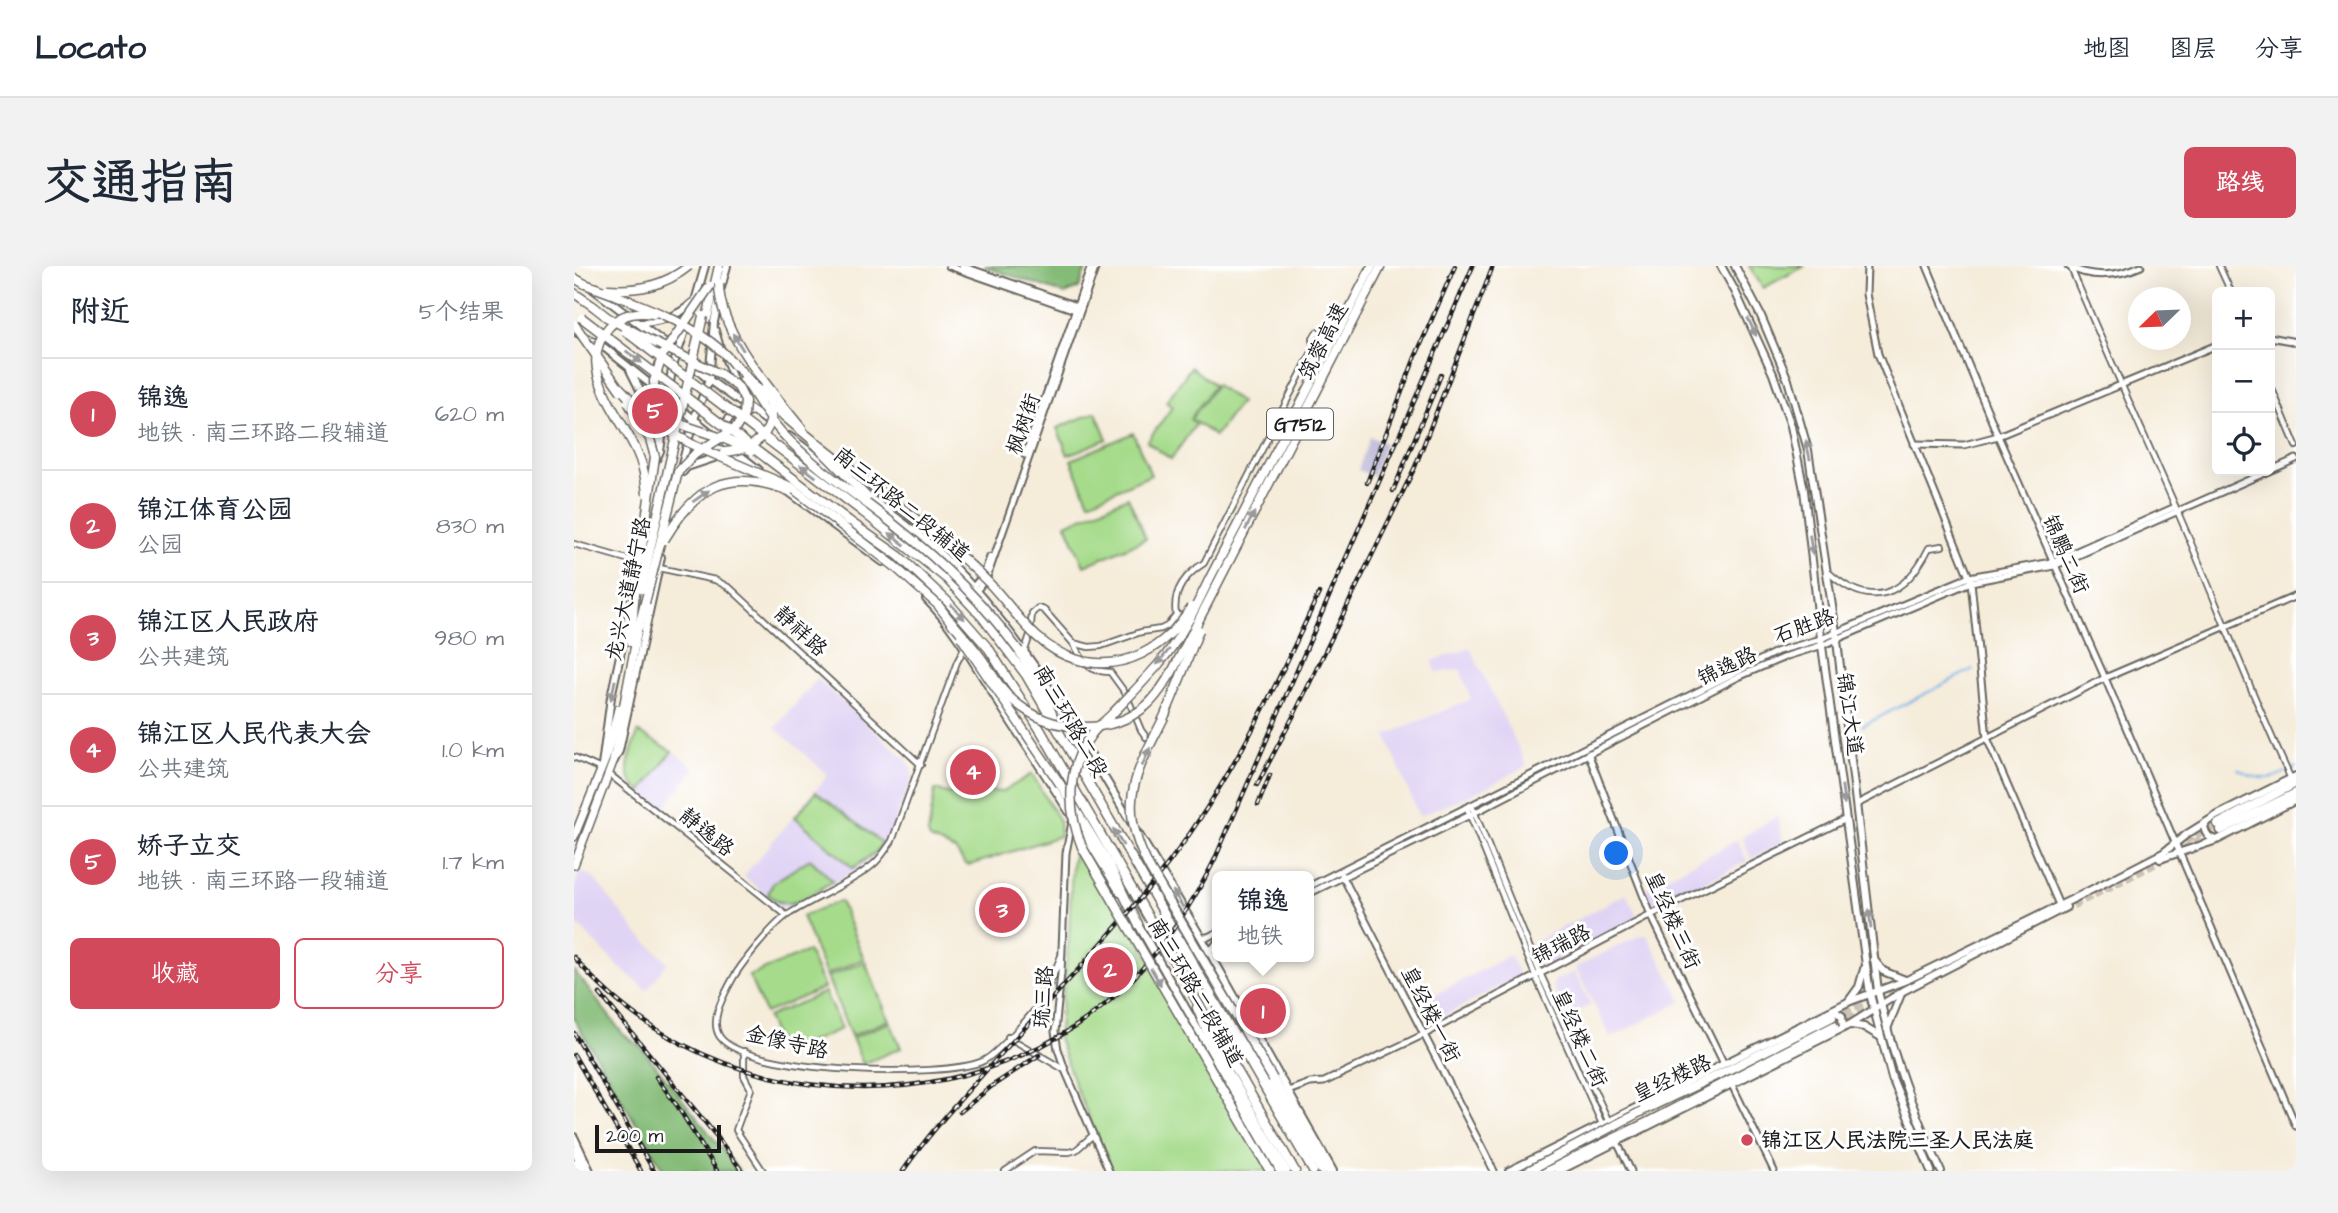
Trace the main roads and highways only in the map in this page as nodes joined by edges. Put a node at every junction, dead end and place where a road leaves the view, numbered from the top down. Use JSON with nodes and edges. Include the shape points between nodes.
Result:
{"nodes":[{"id":1,"x":689,"y":266,"type":"edge"},
{"id":2,"x":705,"y":266,"type":"edge"},
{"id":3,"x":721,"y":266,"type":"edge"},
{"id":4,"x":1372,"y":266,"type":"edge"},
{"id":5,"x":1381,"y":266,"type":"edge"},
{"id":6,"x":1721,"y":266,"type":"edge"},
{"id":7,"x":1735,"y":266,"type":"edge"},
{"id":8,"x":574,"y":277,"type":"edge"},
{"id":9,"x":585,"y":284,"type":"junction"},
{"id":10,"x":710,"y":286,"type":"junction"},
{"id":11,"x":574,"y":293,"type":"edge"},
{"id":12,"x":696,"y":299,"type":"junction"},
{"id":13,"x":574,"y":312,"type":"edge"},
{"id":14,"x":605,"y":316,"type":"junction"},
{"id":15,"x":708,"y":319,"type":"junction"},
{"id":16,"x":639,"y":323,"type":"junction"},
{"id":17,"x":680,"y":323,"type":"junction"},
{"id":18,"x":574,"y":324,"type":"edge"},
{"id":19,"x":574,"y":331,"type":"edge"},
{"id":20,"x":678,"y":353,"type":"junction"},
{"id":21,"x":732,"y":361,"type":"junction"},
{"id":22,"x":629,"y":369,"type":"junction"},
{"id":23,"x":757,"y":369,"type":"junction"},
{"id":24,"x":709,"y":380,"type":"junction"},
{"id":25,"x":619,"y":387,"type":"junction"},
{"id":26,"x":668,"y":397,"type":"junction"},
{"id":27,"x":754,"y":413,"type":"junction"},
{"id":28,"x":694,"y":419,"type":"junction"},
{"id":29,"x":660,"y":451,"type":"junction"},
{"id":30,"x":705,"y":451,"type":"junction"},
{"id":31,"x":739,"y":453,"type":"junction"},
{"id":32,"x":772,"y":461,"type":"junction"},
{"id":33,"x":754,"y":467,"type":"junction"},
{"id":34,"x":679,"y":476,"type":"junction"},
{"id":35,"x":813,"y":503,"type":"junction"},
{"id":36,"x":648,"y":511,"type":"junction"},
{"id":37,"x":897,"y":526,"type":"junction"},
{"id":38,"x":659,"y":549,"type":"junction"},
{"id":39,"x":1214,"y":579,"type":"junction"},
{"id":40,"x":640,"y":601,"type":"junction"},
{"id":41,"x":951,"y":621,"type":"junction"},
{"id":42,"x":639,"y":626,"type":"joint"},
{"id":43,"x":982,"y":640,"type":"junction"},
{"id":44,"x":631,"y":642,"type":"joint"},
{"id":45,"x":1022,"y":651,"type":"junction"},
{"id":46,"x":988,"y":676,"type":"road end"},
{"id":47,"x":1058,"y":733,"type":"junction"},
{"id":48,"x":613,"y":762,"type":"junction"},
{"id":49,"x":605,"y":772,"type":"junction"},
{"id":50,"x":2294,"y":779,"type":"edge"},
{"id":51,"x":2296,"y":793,"type":"edge"},
{"id":52,"x":2296,"y":800,"type":"edge"},
{"id":53,"x":2207,"y":821,"type":"junction"},
{"id":54,"x":574,"y":837,"type":"edge"},
{"id":55,"x":2217,"y":840,"type":"junction"},
{"id":56,"x":574,"y":864,"type":"edge"},
{"id":57,"x":1138,"y":924,"type":"junction"},
{"id":58,"x":1212,"y":956,"type":"edge"},
{"id":59,"x":1864,"y":960,"type":"junction"},
{"id":60,"x":1874,"y":961,"type":"junction"},
{"id":61,"x":1216,"y":962,"type":"edge"},
{"id":62,"x":1907,"y":980,"type":"junction"},
{"id":63,"x":1206,"y":988,"type":"junction"},
{"id":64,"x":1878,"y":991,"type":"junction"},
{"id":65,"x":1903,"y":991,"type":"junction"},
{"id":66,"x":1194,"y":995,"type":"junction"},
{"id":67,"x":1870,"y":995,"type":"junction"},
{"id":68,"x":1848,"y":1002,"type":"junction"},
{"id":69,"x":1882,"y":1005,"type":"junction"},
{"id":70,"x":1873,"y":1011,"type":"junction"},
{"id":71,"x":1838,"y":1021,"type":"junction"},
{"id":72,"x":1886,"y":1031,"type":"junction"},
{"id":73,"x":1880,"y":1037,"type":"junction"},
{"id":74,"x":1693,"y":1079,"type":"junction"},
{"id":75,"x":1675,"y":1094,"type":"junction"},
{"id":76,"x":1684,"y":1109,"type":"junction"},
{"id":77,"x":1648,"y":1122,"type":"junction"},
{"id":78,"x":574,"y":1138,"type":"edge"},
{"id":79,"x":574,"y":1150,"type":"edge"},
{"id":80,"x":1546,"y":1153,"type":"junction"},
{"id":81,"x":574,"y":1164,"type":"edge"},
{"id":82,"x":577,"y":1171,"type":"edge"},
{"id":83,"x":584,"y":1171,"type":"edge"},
{"id":84,"x":590,"y":1171,"type":"edge"},
{"id":85,"x":1268,"y":1171,"type":"edge"},
{"id":86,"x":1279,"y":1171,"type":"edge"},
{"id":87,"x":1286,"y":1171,"type":"edge"},
{"id":88,"x":1296,"y":1171,"type":"edge"},
{"id":89,"x":1312,"y":1171,"type":"edge"},
{"id":90,"x":1322,"y":1171,"type":"edge"},
{"id":91,"x":1331,"y":1171,"type":"edge"},
{"id":92,"x":1509,"y":1171,"type":"edge"},
{"id":93,"x":1528,"y":1171,"type":"edge"},
{"id":94,"x":1538,"y":1171,"type":"edge"},
{"id":95,"x":1546,"y":1171,"type":"edge"},
{"id":96,"x":1559,"y":1171,"type":"edge"},
{"id":97,"x":1931,"y":1171,"type":"edge"},
{"id":98,"x":1941,"y":1171,"type":"edge"}],
"edges":[{"from":1,"to":9,"type":"highway","bridge":true,"via":[[651,288],[616,290]]},
{"from":2,"to":12,"type":"main road"},
{"from":3,"to":10,"type":"highway"},
{"from":3,"to":15,"type":"highway"},
{"from":23,"to":3,"type":"highway","one_way":true,"bridge":true,"via":[[722,309]]},
{"from":4,"to":39,"type":"highway","name":"筑蓉高速","number":"G7512","bridge":true},
{"from":39,"to":5,"type":"highway","name":"筑蓉高速","number":"G7512","one_way":true,"bridge":true},
{"from":6,"to":59,"type":"main road","name":"锦江大道","one_way":true,"via":[[1773,374],[1791,426],[1804,490]]},
{"from":60,"to":7,"type":"main road","name":"锦江大道","one_way":true,"via":[[1815,486],[1801,423],[1776,350]]},
{"from":8,"to":9,"type":"highway"},
{"from":8,"to":16,"type":"main road","name":"南三环路二段辅道"},
{"from":9,"to":17,"type":"highway","bridge":true},
{"from":10,"to":15,"type":"highway","bridge":true},
{"from":10,"to":32,"type":"highway","bridge":true,"via":[[663,354],[654,381],[655,396],[674,422]]},
{"from":11,"to":14,"type":"highway","bridge":true},
{"from":12,"to":16,"type":"main road","via":[[685,310],[653,323]]},
{"from":12,"to":20,"type":"main road"},
{"from":13,"to":32,"type":"highway","name":"南三环路二段","one_way":true,"bridge":true},
{"from":14,"to":38,"type":"highway","bridge":true,"via":[[720,374],[738,387],[745,401],[736,428],[695,454],[678,472]]},
{"from":47,"to":14,"type":"highway","name":"南三环路二段","one_way":true,"bridge":true,"via":[[1026,675],[947,579]]},
{"from":15,"to":24,"type":"main road"},
{"from":15,"to":40,"type":"highway","name":"龙兴大道静宁路","bridge":true},
{"from":16,"to":20,"type":"main road","name":"南三环路二段辅道"},
{"from":17,"to":21,"type":"highway","bridge":true},
{"from":17,"to":36,"type":"highway","bridge":true,"via":[[645,313],[619,317],[595,351],[599,383],[644,471]]},
{"from":18,"to":25,"type":"highway","bridge":true},
{"from":19,"to":22,"type":"main road","name":"南三环路二段辅道","via":[[605,348]]},
{"from":20,"to":24,"type":"main road","name":"南三环路二段辅道"},
{"from":20,"to":26,"type":"main road"},
{"from":21,"to":37,"type":"highway","bridge":true,"via":[[784,436]]},
{"from":21,"to":39,"type":"highway","bridge":true,"via":[[791,423],[946,542],[1039,640],[1062,654],[1101,664],[1153,649]]},
{"from":22,"to":26,"type":"main road","name":"南三环路二段辅道"},
{"from":22,"to":29,"type":"main road","via":[[661,443]]},
{"from":23,"to":30,"type":"highway","bridge":true,"via":[[773,412],[766,433],[741,450]]},
{"from":23,"to":37,"type":"highway","bridge":true,"via":[[824,456]]},
{"from":24,"to":27,"type":"main road","name":"南三环路二段辅道"},
{"from":24,"to":28,"type":"main road"},
{"from":25,"to":30,"type":"highway","bridge":true,"via":[[660,426]]},
{"from":25,"to":36,"type":"highway","bridge":true,"via":[[650,439],[654,457]]},
{"from":26,"to":28,"type":"main road","name":"南三环路二段辅道"},
{"from":26,"to":29,"type":"main road"},
{"from":27,"to":31,"type":"main road","via":[[736,413],[729,418],[730,441]]},
{"from":27,"to":45,"type":"main road","name":"南三环路二段辅道","via":[[942,555],[975,589]]},
{"from":28,"to":31,"type":"main road","name":"南三环路二段辅道"},
{"from":28,"to":34,"type":"main road"},
{"from":29,"to":49,"type":"main road","one_way":true,"via":[[649,474],[628,619],[604,736]]},
{"from":30,"to":35,"type":"highway","bridge":true,"via":[[775,478]]},
{"from":31,"to":33,"type":"main road","name":"南三环路二段辅道"},
{"from":32,"to":43,"type":"highway","name":"南三环路二段","one_way":true,"bridge":true,"via":[[899,555]]},
{"from":33,"to":34,"type":"main road","via":[[726,454],[687,467]]},
{"from":33,"to":57,"type":"main road","name":"南三环路二段辅道","via":[[894,570],[938,611]]},
{"from":34,"to":48,"type":"main road","via":[[620,751]]},
{"from":38,"to":35,"type":"highway","one_way":true,"bridge":true,"via":[[686,507],[719,486],[762,481]]},
{"from":35,"to":41,"type":"highway","bridge":true,"via":[[893,565]]},
{"from":36,"to":40,"type":"highway","bridge":true},
{"from":37,"to":45,"type":"highway","bridge":true,"via":[[965,585]]},
{"from":38,"to":40,"type":"highway","bridge":true},
{"from":39,"to":41,"type":"highway","bridge":true,"via":[[1158,694],[1132,716],[1097,726],[1058,724],[1013,701]]},
{"from":39,"to":85,"type":"highway","one_way":true,"bridge":true,"via":[[1175,643],[1091,734],[1074,772],[1070,805],[1074,828],[1094,871]]},
{"from":91,"to":39,"type":"highway","one_way":true,"bridge":true,"via":[[1149,867],[1133,823],[1133,789],[1179,683]]},
{"from":40,"to":42,"type":"highway"},
{"from":40,"to":44,"type":"highway"},
{"from":41,"to":57,"type":"highway","bridge":true,"via":[[1110,864]]},
{"from":42,"to":48,"type":"main road","name":"龙兴大道静宁路"},
{"from":43,"to":46,"type":"highway"},
{"from":43,"to":66,"type":"highway","name":"南三环路二段","via":[[1034,720]]},
{"from":44,"to":49,"type":"main road","name":"龙兴大道静宁路"},
{"from":45,"to":47,"type":"highway"},
{"from":58,"to":45,"type":"main road","name":"南三环路二段辅道","one_way":true},
{"from":63,"to":47,"type":"highway","name":"南三环路二段","one_way":true},
{"from":48,"to":49,"type":"main road","name":"龙兴大道静宁路"},
{"from":49,"to":54,"type":"main road","name":"龙兴大道静宁路"},
{"from":49,"to":56,"type":"main road","name":"龙兴大道静宁路"},
{"from":50,"to":51,"type":"highway","via":[[2219,827]]},
{"from":50,"to":53,"type":"main road"},
{"from":52,"to":55,"type":"main road"},
{"from":53,"to":55,"type":"main road","via":[[2206,833]]},
{"from":53,"to":62,"type":"main road","via":[[2163,853]]},
{"from":55,"to":65,"type":"main road","via":[[2165,856]]},
{"from":57,"to":86,"type":"main road","name":"南三环路二段辅道"},
{"from":59,"to":67,"type":"main road","name":"锦江大道"},
{"from":59,"to":68,"type":"main road","via":[[1864,974]]},
{"from":60,"to":62,"type":"main road","via":[[1892,977]]},
{"from":60,"to":64,"type":"main road","name":"锦江大道"},
{"from":91,"to":61,"type":"main road","name":"南三环路二段辅道","one_way":true},
{"from":62,"to":64,"type":"main road"},
{"from":63,"to":89,"type":"highway","name":"南三环路二段"},
{"from":63,"to":90,"type":"highway"},
{"from":64,"to":67,"type":"main road"},
{"from":64,"to":69,"type":"main road","name":"锦江大道"},
{"from":65,"to":69,"type":"main road"},
{"from":65,"to":72,"type":"main road"},
{"from":66,"to":87,"type":"highway","via":[[1201,1022]]},
{"from":66,"to":88,"type":"highway","name":"南三环路二段"},
{"from":67,"to":68,"type":"main road"},
{"from":67,"to":70,"type":"main road","name":"锦江大道"},
{"from":68,"to":71,"type":"main road"},
{"from":69,"to":70,"type":"main road"},
{"from":69,"to":72,"type":"main road","name":"锦江大道"},
{"from":70,"to":71,"type":"main road"},
{"from":70,"to":73,"type":"main road","name":"锦江大道"},
{"from":71,"to":73,"type":"main road","via":[[1864,1027]]},
{"from":71,"to":74,"type":"main road"},
{"from":71,"to":75,"type":"highway","name":"皇经楼路"},
{"from":71,"to":76,"type":"main road"},
{"from":71,"to":77,"type":"highway","name":"皇经楼路"},
{"from":72,"to":98,"type":"main road","name":"锦江大道"},
{"from":73,"to":97,"type":"main road","name":"锦江大道"},
{"from":74,"to":75,"type":"highway"},
{"from":74,"to":80,"type":"main road"},
{"from":75,"to":93,"type":"highway","name":"皇经楼路","bridge":true},
{"from":76,"to":77,"type":"highway"},
{"from":76,"to":96,"type":"main road"},
{"from":77,"to":95,"type":"highway","name":"皇经楼路"},
{"from":78,"to":84,"type":"main road"},
{"from":79,"to":83,"type":"main road"},
{"from":80,"to":92,"type":"main road"},
{"from":80,"to":94,"type":"main road","via":[[1538,1160]]},
{"from":81,"to":82,"type":"main road"}]}
